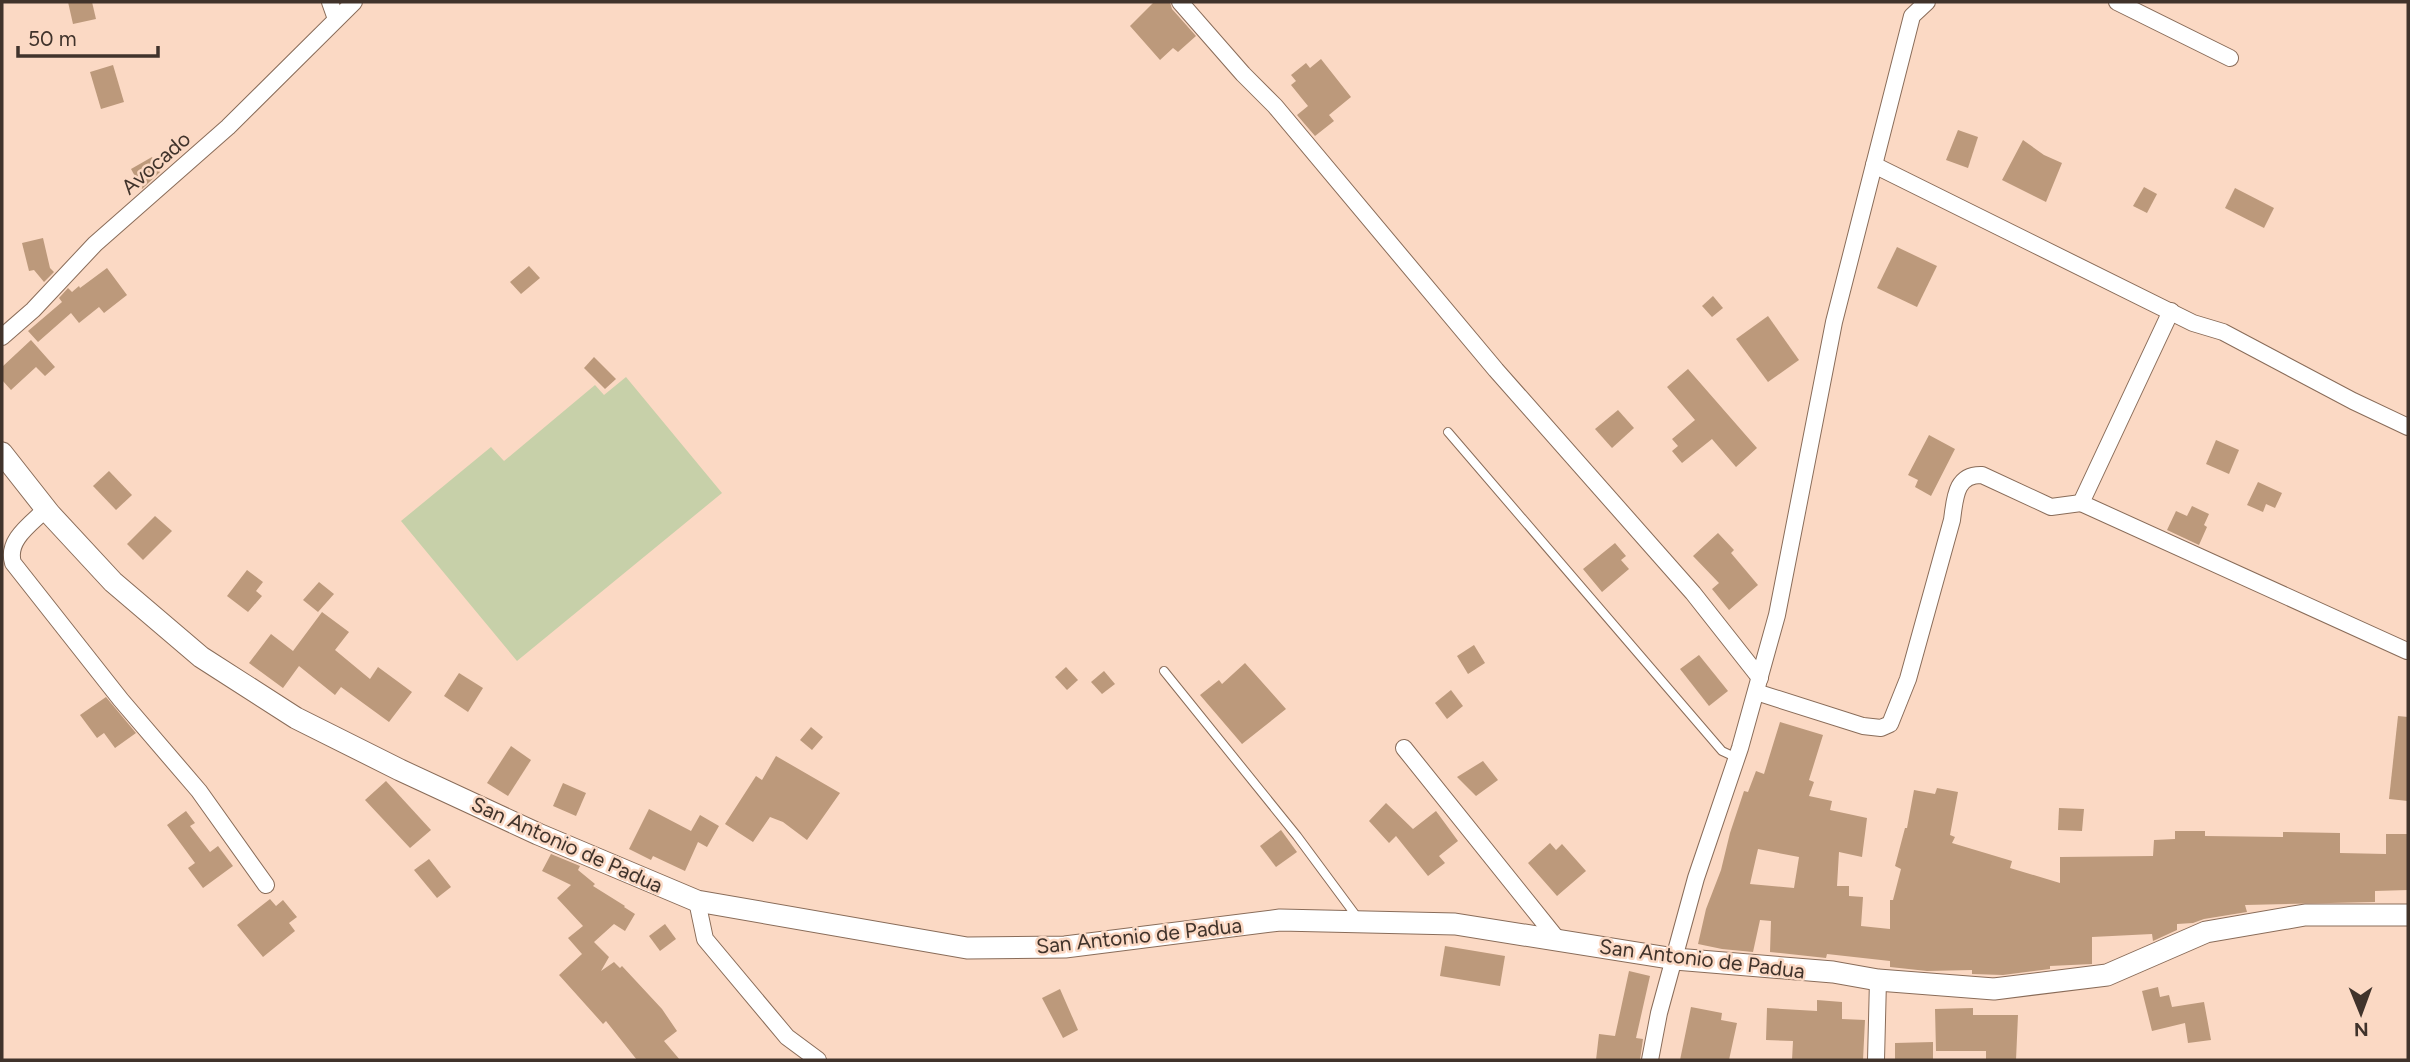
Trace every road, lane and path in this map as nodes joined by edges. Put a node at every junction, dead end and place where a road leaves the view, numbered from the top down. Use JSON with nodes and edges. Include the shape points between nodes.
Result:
{"nodes":[{"id":1,"x":330,"y":2,"type":"edge"},
{"id":2,"x":354,"y":2,"type":"edge"},
{"id":3,"x":1180,"y":2,"type":"edge"},
{"id":4,"x":1927,"y":2,"type":"edge"},
{"id":5,"x":2117,"y":2,"type":"edge"},
{"id":6,"x":336,"y":19,"type":"junction"},
{"id":7,"x":2230,"y":58,"type":"dead end"},
{"id":8,"x":1874,"y":165,"type":"junction"},
{"id":9,"x":2171,"y":311,"type":"junction"},
{"id":10,"x":2,"y":337,"type":"edge"},
{"id":11,"x":2408,"y":427,"type":"edge"},
{"id":12,"x":1448,"y":432,"type":"dead end"},
{"id":13,"x":2,"y":453,"type":"edge"},
{"id":14,"x":2081,"y":503,"type":"junction"},
{"id":15,"x":46,"y":509,"type":"junction"},
{"id":16,"x":2407,"y":651,"type":"edge"},
{"id":17,"x":1164,"y":671,"type":"dead end"},
{"id":18,"x":1758,"y":685,"type":"junction"},
{"id":19,"x":1404,"y":748,"type":"dead end"},
{"id":20,"x":1737,"y":758,"type":"junction"},
{"id":21,"x":266,"y":885,"type":"dead end"},
{"id":22,"x":697,"y":901,"type":"junction"},
{"id":23,"x":2408,"y":915,"type":"edge"},
{"id":24,"x":1360,"y":923,"type":"junction"},
{"id":25,"x":1558,"y":940,"type":"junction"},
{"id":26,"x":1675,"y":959,"type":"junction"},
{"id":27,"x":1878,"y":980,"type":"junction"},
{"id":28,"x":818,"y":1060,"type":"edge"},
{"id":29,"x":1650,"y":1060,"type":"edge"},
{"id":30,"x":1875,"y":1060,"type":"edge"}],
"edges":[{"from":1,"to":6,"type":"street"},
{"from":2,"to":6,"type":"street","name":"Avocado"},
{"from":3,"to":18,"type":"street","via":[[1275,106],[1496,370],[1693,593]]},
{"from":4,"to":8,"type":"street","via":[[1912,16]]},
{"from":5,"to":7,"type":"street"},
{"from":6,"to":10,"type":"street","name":"Avocado","via":[[228,127],[95,244]]},
{"from":8,"to":9,"type":"street"},
{"from":8,"to":18,"type":"street","via":[[1835,321],[1777,615]]},
{"from":9,"to":11,"type":"street","via":[[2223,332]]},
{"from":9,"to":14,"type":"street"},
{"from":12,"to":20,"type":"lane","via":[[1722,751]]},
{"from":13,"to":15,"type":"street","name":"San Antonio de Padua"},
{"from":14,"to":16,"type":"street"},
{"from":14,"to":18,"type":"street","via":[[2051,508],[1982,475],[1964,479],[1956,493],[1908,679],[1890,724],[1863,726]]},
{"from":15,"to":21,"type":"street","via":[[15,541],[13,563],[200,791]]},
{"from":15,"to":22,"type":"street","name":"San Antonio de Padua","via":[[113,582],[201,657],[296,718],[538,834]]},
{"from":17,"to":24,"type":"lane","via":[[1297,835]]},
{"from":18,"to":20,"type":"street"},
{"from":19,"to":25,"type":"street"},
{"from":20,"to":26,"type":"street","via":[[1696,878]]},
{"from":22,"to":24,"type":"street","name":"San Antonio de Padua","via":[[967,948],[1065,947],[1280,920]]},
{"from":22,"to":28,"type":"street","via":[[705,939],[788,1037]]},
{"from":23,"to":27,"type":"street","name":"San Antonio de Padua","via":[[2305,915],[2206,932],[2107,975],[1994,989]]},
{"from":24,"to":25,"type":"street","name":"San Antonio de Padua","via":[[1455,924]]},
{"from":25,"to":26,"type":"street","name":"San Antonio de Padua"},
{"from":26,"to":27,"type":"street","name":"San Antonio de Padua"},
{"from":26,"to":29,"type":"street","via":[[1658,1013]]},
{"from":27,"to":30,"type":"street"}]}
